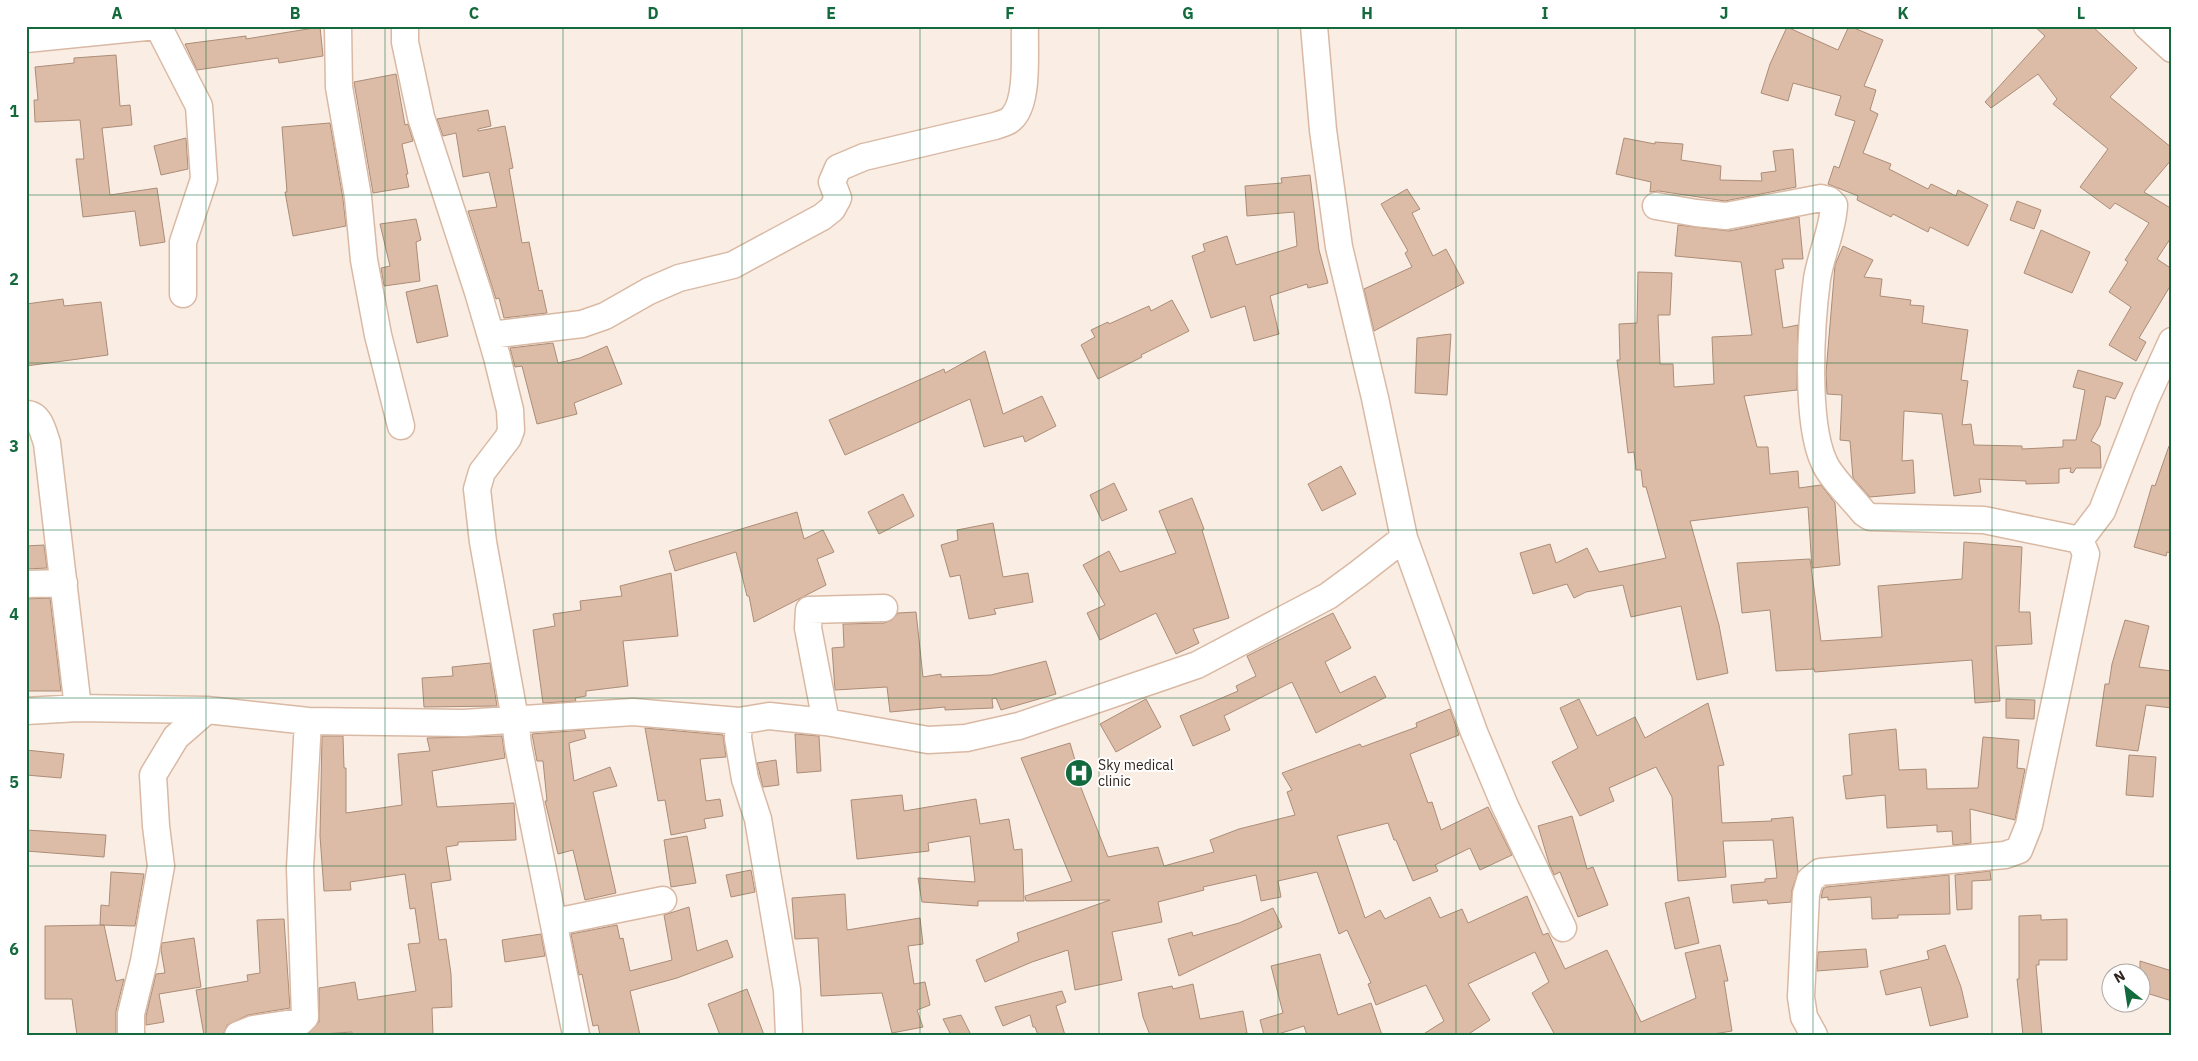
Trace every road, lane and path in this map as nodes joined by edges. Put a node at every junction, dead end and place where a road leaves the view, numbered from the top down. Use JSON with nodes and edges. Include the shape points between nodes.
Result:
{"nodes":[{"id":1,"x":157,"y":26,"type":"edge"},
{"id":2,"x":338,"y":26,"type":"edge"},
{"id":3,"x":405,"y":26,"type":"edge"},
{"id":4,"x":1025,"y":26,"type":"edge"},
{"id":5,"x":1314,"y":26,"type":"edge"},
{"id":6,"x":2146,"y":26,"type":"edge"},
{"id":7,"x":26,"y":39,"type":"edge"},
{"id":8,"x":2172,"y":49,"type":"edge"},
{"id":9,"x":1656,"y":206,"type":"dead end"},
{"id":10,"x":184,"y":294,"type":"dead end"},
{"id":11,"x":491,"y":335,"type":"junction"},
{"id":12,"x":2172,"y":341,"type":"edge"},
{"id":13,"x":26,"y":414,"type":"edge"},
{"id":14,"x":401,"y":426,"type":"dead end"},
{"id":15,"x":1404,"y":538,"type":"junction"},
{"id":16,"x":2080,"y":540,"type":"junction"},
{"id":17,"x":64,"y":583,"type":"junction"},
{"id":18,"x":26,"y":584,"type":"edge"},
{"id":19,"x":884,"y":608,"type":"dead end"},
{"id":20,"x":78,"y":708,"type":"junction"},
{"id":21,"x":208,"y":710,"type":"junction"},
{"id":22,"x":26,"y":711,"type":"edge"},
{"id":23,"x":515,"y":719,"type":"junction"},
{"id":24,"x":308,"y":721,"type":"junction"},
{"id":25,"x":739,"y":721,"type":"junction"},
{"id":26,"x":826,"y":722,"type":"junction"},
{"id":27,"x":663,"y":900,"type":"dead end"},
{"id":28,"x":555,"y":922,"type":"junction"},
{"id":29,"x":1563,"y":928,"type":"dead end"},
{"id":30,"x":131,"y":1035,"type":"edge"},
{"id":31,"x":238,"y":1035,"type":"edge"},
{"id":32,"x":576,"y":1035,"type":"edge"},
{"id":33,"x":790,"y":1035,"type":"edge"},
{"id":34,"x":1814,"y":1035,"type":"edge"}],
"edges":[{"from":1,"to":7,"type":"street"},
{"from":1,"to":10,"type":"street","via":[[199,106],[204,180],[183,242]]},
{"from":2,"to":14,"type":"street","via":[[339,87],[358,197],[364,260],[378,335]]},
{"from":3,"to":11,"type":"street","via":[[405,42],[427,136]]},
{"from":4,"to":11,"type":"street","via":[[1020,107],[1011,119],[995,126],[864,157],[838,168],[832,182],[838,198],[832,208],[822,217],[733,265],[679,278],[605,316],[582,324]]},
{"from":5,"to":15,"type":"street","via":[[1323,130],[1339,247]]},
{"from":6,"to":8,"type":"street"},
{"from":9,"to":16,"type":"street","via":[[1726,216],[1820,198],[1834,205],[1817,279],[1813,325],[1815,429],[1818,449],[1825,464],[1864,513],[1870,517],[1984,520]]},
{"from":11,"to":23,"type":"street","via":[[510,410],[511,430],[482,472],[478,490],[483,542]]},
{"from":12,"to":16,"type":"street","via":[[2102,511]]},
{"from":13,"to":17,"type":"street","via":[[40,422],[47,443]]},
{"from":15,"to":26,"type":"street","via":[[1328,596],[1197,665],[1019,726],[966,738],[928,740]]},
{"from":15,"to":29,"type":"street","via":[[1474,732]]},
{"from":16,"to":34,"type":"street","via":[[2086,554],[2029,825],[2019,850],[2005,855],[1820,872],[1810,880],[1806,894],[1801,997],[1804,1017]]},
{"from":17,"to":18,"type":"street"},
{"from":17,"to":20,"type":"street"},
{"from":19,"to":26,"type":"street","via":[[809,610],[808,628]]},
{"from":20,"to":21,"type":"street"},
{"from":20,"to":22,"type":"street"},
{"from":21,"to":24,"type":"street"},
{"from":21,"to":30,"type":"street","via":[[176,737],[152,775],[161,866],[131,1014]]},
{"from":23,"to":24,"type":"street","via":[[464,723]]},
{"from":23,"to":25,"type":"street","via":[[633,712]]},
{"from":23,"to":28,"type":"street","via":[[534,829]]},
{"from":24,"to":31,"type":"street","via":[[300,868],[305,1017],[300,1022],[253,1029]]},
{"from":25,"to":26,"type":"street","via":[[769,716]]},
{"from":25,"to":33,"type":"street","via":[[738,738],[745,779],[758,819],[787,990]]},
{"from":27,"to":28,"type":"street"},
{"from":28,"to":32,"type":"street"}]}
